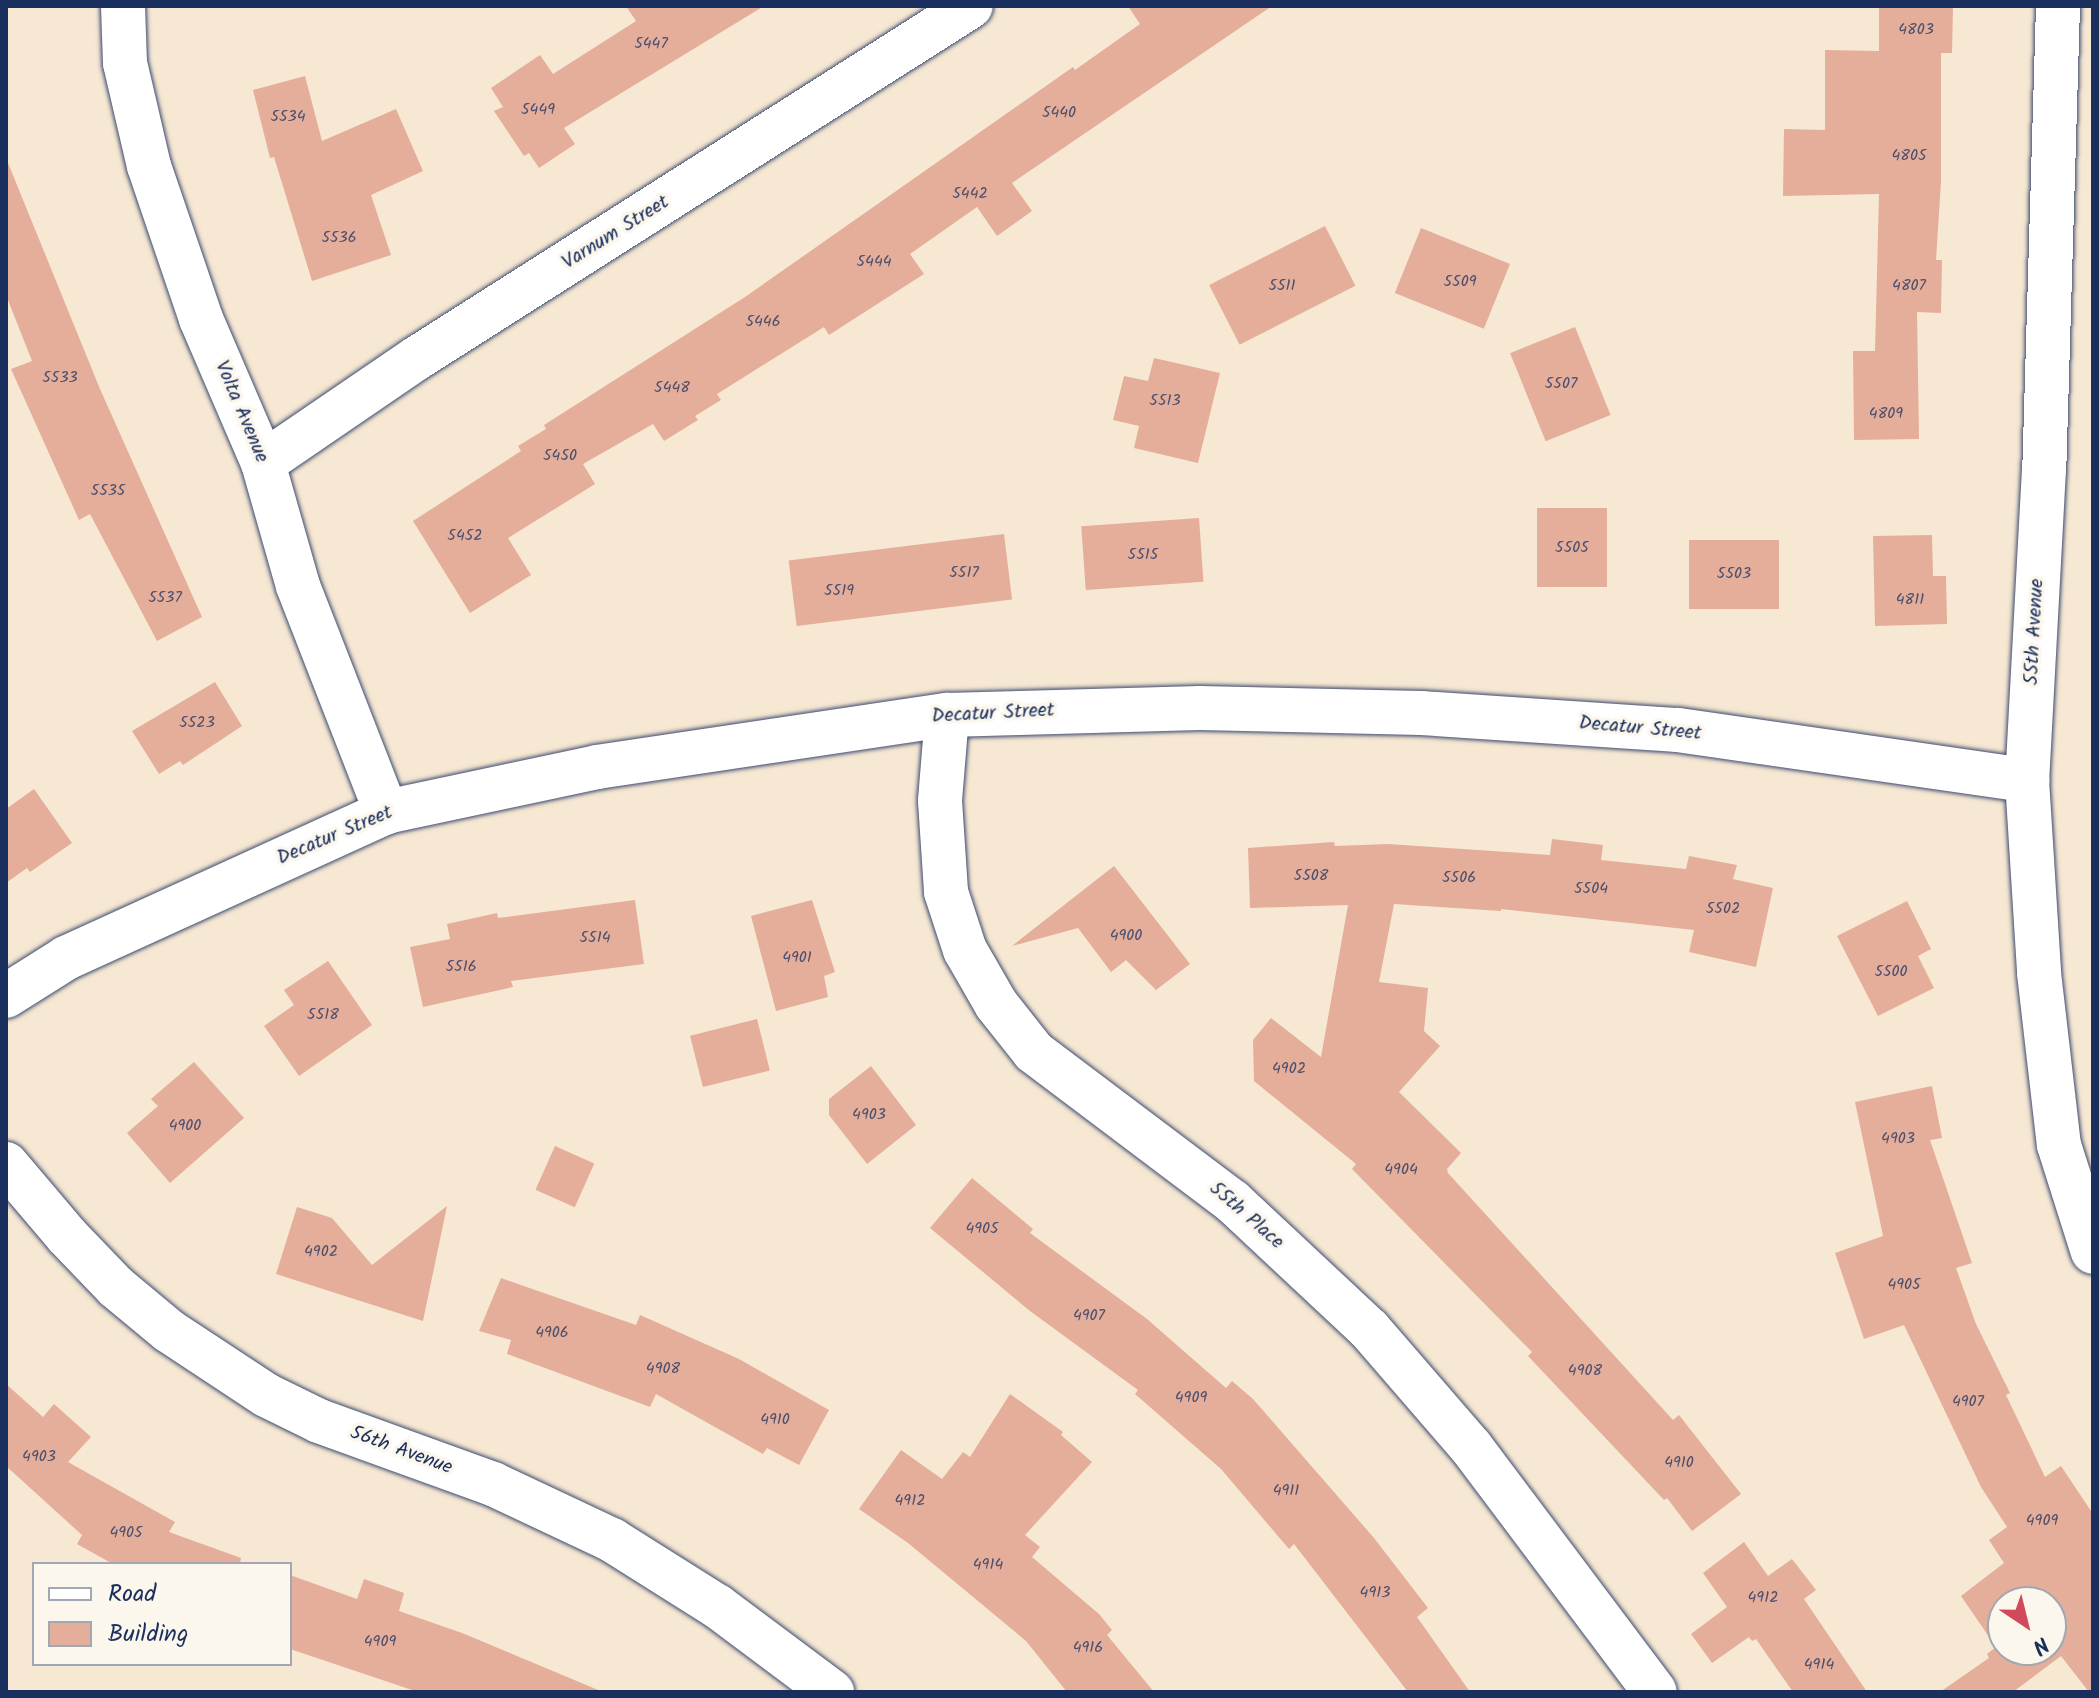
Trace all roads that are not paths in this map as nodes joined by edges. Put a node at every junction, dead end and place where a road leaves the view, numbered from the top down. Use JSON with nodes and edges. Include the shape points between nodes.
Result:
{"nodes":[{"id":1,"x":123,"y":6,"type":"edge"},
{"id":2,"x":971,"y":6,"type":"edge"},
{"id":3,"x":2058,"y":6,"type":"edge"},
{"id":4,"x":263,"y":463,"type":"junction"},
{"id":5,"x":947,"y":715,"type":"junction"},
{"id":6,"x":2027,"y":780,"type":"junction"},
{"id":7,"x":386,"y":812,"type":"junction"},
{"id":8,"x":6,"y":996,"type":"edge"},
{"id":9,"x":6,"y":1164,"type":"edge"},
{"id":10,"x":2093,"y":1252,"type":"edge"},
{"id":11,"x":832,"y":1692,"type":"edge"},
{"id":12,"x":1655,"y":1692,"type":"edge"}],
"edges":[{"from":1,"to":4,"type":"street","name":"Volta Avenue","via":[[125,63],[149,166],[201,319]]},
{"from":2,"to":4,"type":"street","name":"Varnum Street","via":[[417,358]]},
{"from":3,"to":6,"type":"street","name":"55th Avenue","via":[[2044,469]]},
{"from":4,"to":7,"type":"street","name":"Volta Avenue","via":[[298,586]]},
{"from":5,"to":6,"type":"street","name":"Decatur Street","via":[[1200,708],[1421,713],[1678,730]]},
{"from":5,"to":7,"type":"street","name":"Decatur Street","via":[[597,767]]},
{"from":5,"to":12,"type":"street","name":"55th Place","via":[[940,801],[946,892],[965,950],[996,1004],[1034,1052],[1232,1201],[1369,1329],[1471,1447]]},
{"from":6,"to":10,"type":"street","name":"55th Avenue","via":[[2039,973],[2059,1145]]},
{"from":7,"to":8,"type":"street","name":"Decatur Street","via":[[66,958]]},
{"from":9,"to":11,"type":"street","name":"56th Avenue","via":[[116,1287],[169,1331],[266,1395],[319,1421],[493,1484],[612,1540],[717,1606]]}]}
